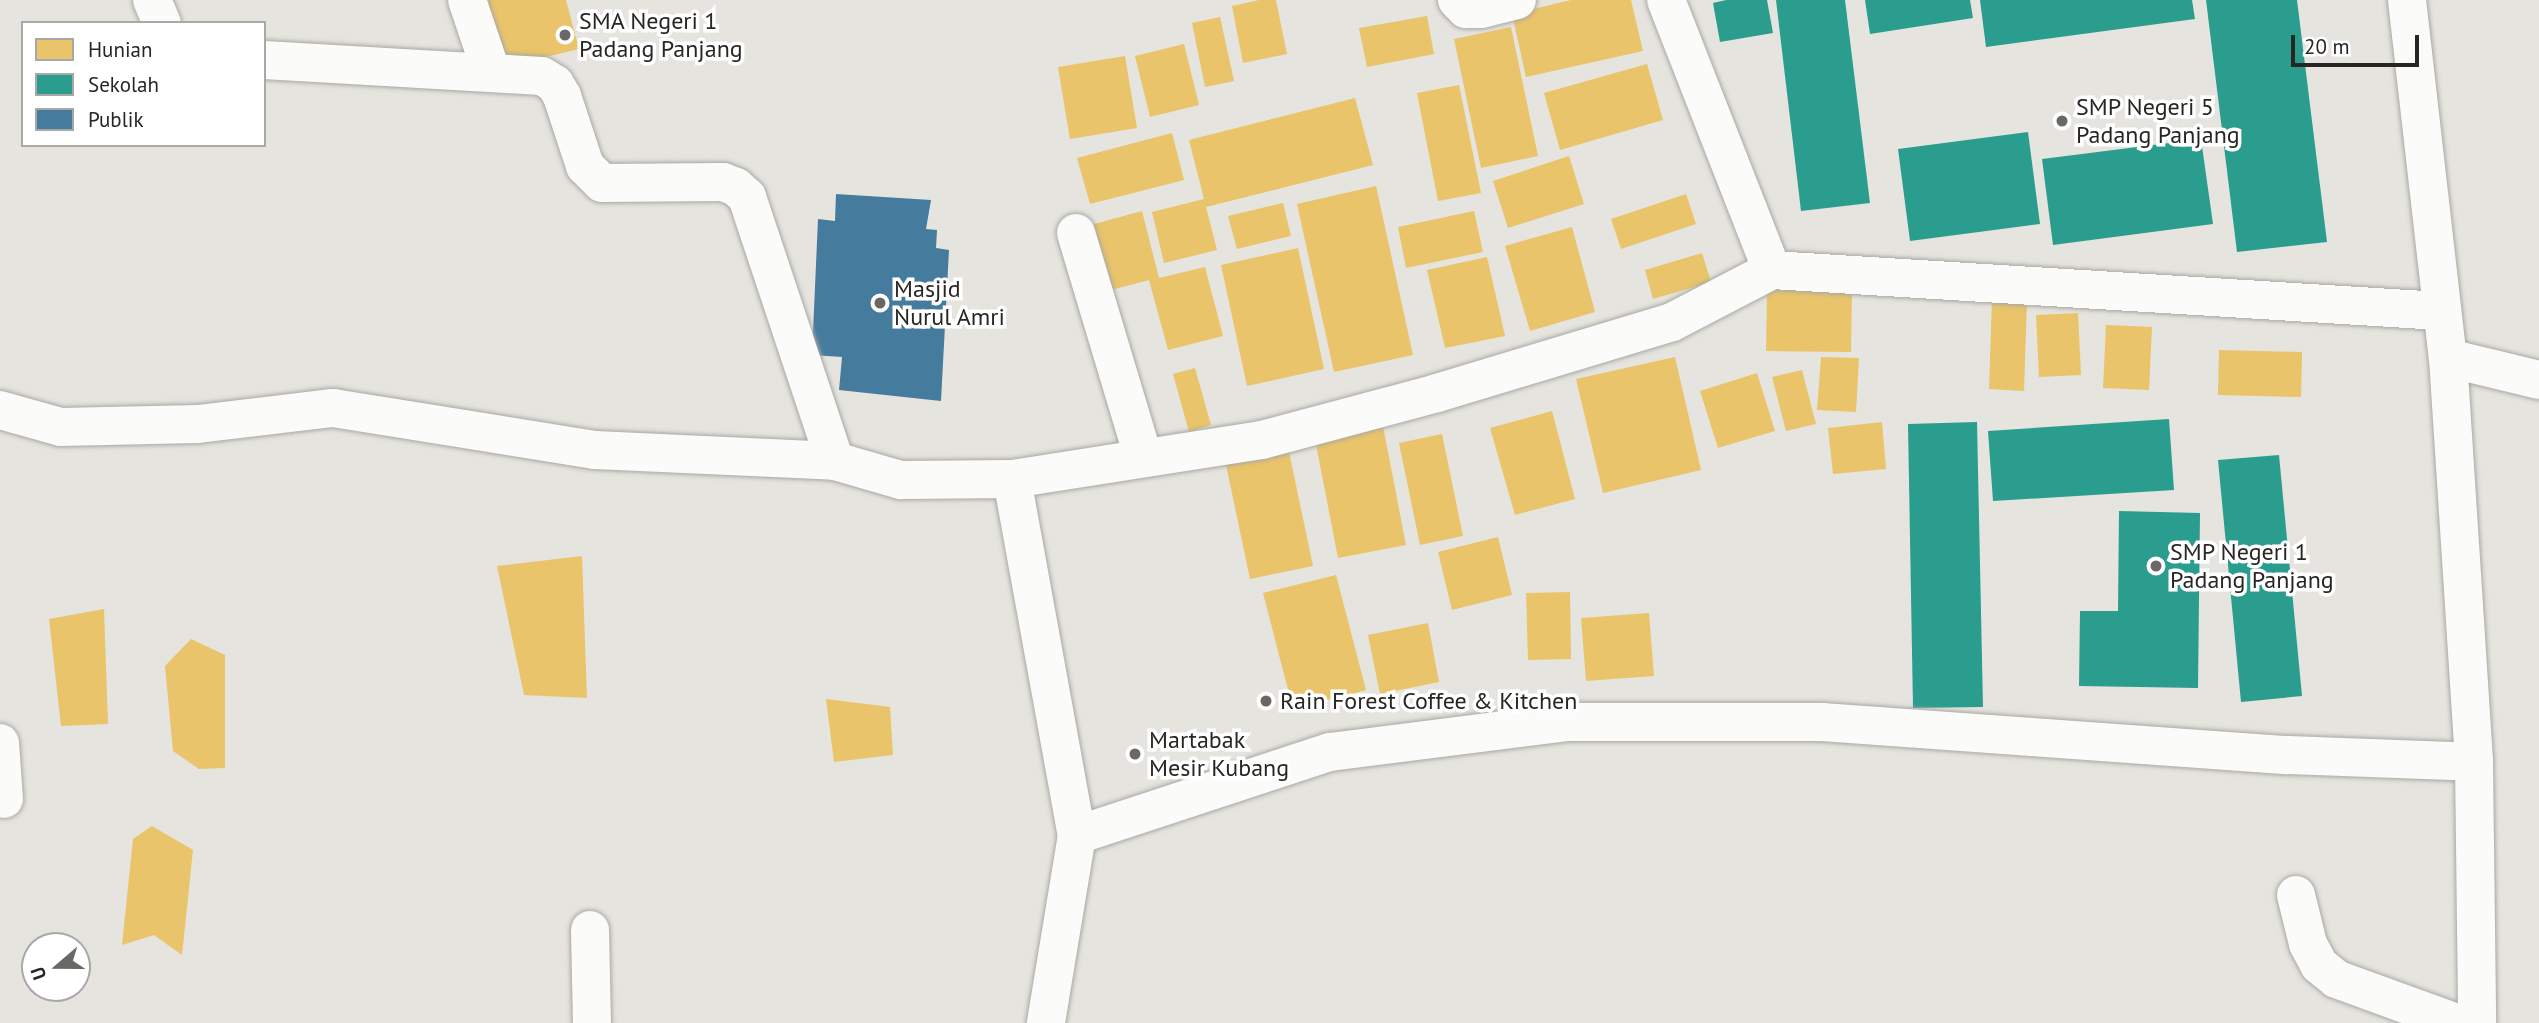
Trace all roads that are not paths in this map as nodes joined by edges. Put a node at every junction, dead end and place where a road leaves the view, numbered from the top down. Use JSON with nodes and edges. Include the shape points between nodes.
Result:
{"nodes":[{"id":1,"x":152,"y":0,"type":"edge"},
{"id":2,"x":467,"y":0,"type":"edge"},
{"id":3,"x":1457,"y":0,"type":"edge"},
{"id":4,"x":1517,"y":0,"type":"edge"},
{"id":5,"x":1666,"y":0,"type":"edge"},
{"id":6,"x":2407,"y":0,"type":"edge"},
{"id":7,"x":161,"y":21,"type":"edge"},
{"id":8,"x":266,"y":60,"type":"edge"},
{"id":9,"x":491,"y":71,"type":"junction"},
{"id":10,"x":1076,"y":233,"type":"dead end"},
{"id":11,"x":1772,"y":270,"type":"junction"},
{"id":12,"x":2441,"y":311,"type":"junction"},
{"id":13,"x":2448,"y":358,"type":"junction"},
{"id":14,"x":2539,"y":380,"type":"edge"},
{"id":15,"x":0,"y":410,"type":"edge"},
{"id":16,"x":1143,"y":457,"type":"junction"},
{"id":17,"x":835,"y":461,"type":"junction"},
{"id":18,"x":1012,"y":479,"type":"junction"},
{"id":19,"x":0,"y":743,"type":"edge"},
{"id":20,"x":2474,"y":762,"type":"junction"},
{"id":21,"x":4,"y":799,"type":"dead end"},
{"id":22,"x":1077,"y":835,"type":"junction"},
{"id":23,"x":2296,"y":895,"type":"dead end"},
{"id":24,"x":590,"y":930,"type":"dead end"},
{"id":25,"x":592,"y":1023,"type":"edge"},
{"id":26,"x":1046,"y":1023,"type":"edge"},
{"id":27,"x":2457,"y":1023,"type":"edge"},
{"id":28,"x":2476,"y":1023,"type":"edge"}],
"edges":[{"from":1,"to":7,"type":"main road"},
{"from":2,"to":9,"type":"main road"},
{"from":3,"to":4,"type":"main road","via":[[1466,9],[1481,9]]},
{"from":5,"to":11,"type":"main road"},
{"from":6,"to":12,"type":"main road"},
{"from":8,"to":9,"type":"main road"},
{"from":9,"to":17,"type":"main road","via":[[542,76],[555,84],[585,166],[602,183],[723,182],[747,197]]},
{"from":10,"to":16,"type":"main road"},
{"from":11,"to":12,"type":"main road"},
{"from":11,"to":16,"type":"main road","via":[[1672,322],[1437,393],[1262,440]]},
{"from":12,"to":13,"type":"main road"},
{"from":13,"to":14,"type":"main road"},
{"from":13,"to":20,"type":"main road"},
{"from":15,"to":17,"type":"main road","via":[[61,427],[198,424],[333,408],[595,450]]},
{"from":16,"to":18,"type":"main road"},
{"from":17,"to":18,"type":"main road","via":[[901,480]]},
{"from":18,"to":22,"type":"main road"},
{"from":19,"to":21,"type":"main road"},
{"from":20,"to":22,"type":"main road","via":[[2287,755],[1822,722],[1566,722],[1330,752]]},
{"from":20,"to":28,"type":"main road"},
{"from":22,"to":26,"type":"main road"},
{"from":23,"to":27,"type":"main road","via":[[2308,944],[2319,965],[2336,979]]},
{"from":24,"to":25,"type":"main road"}]}
